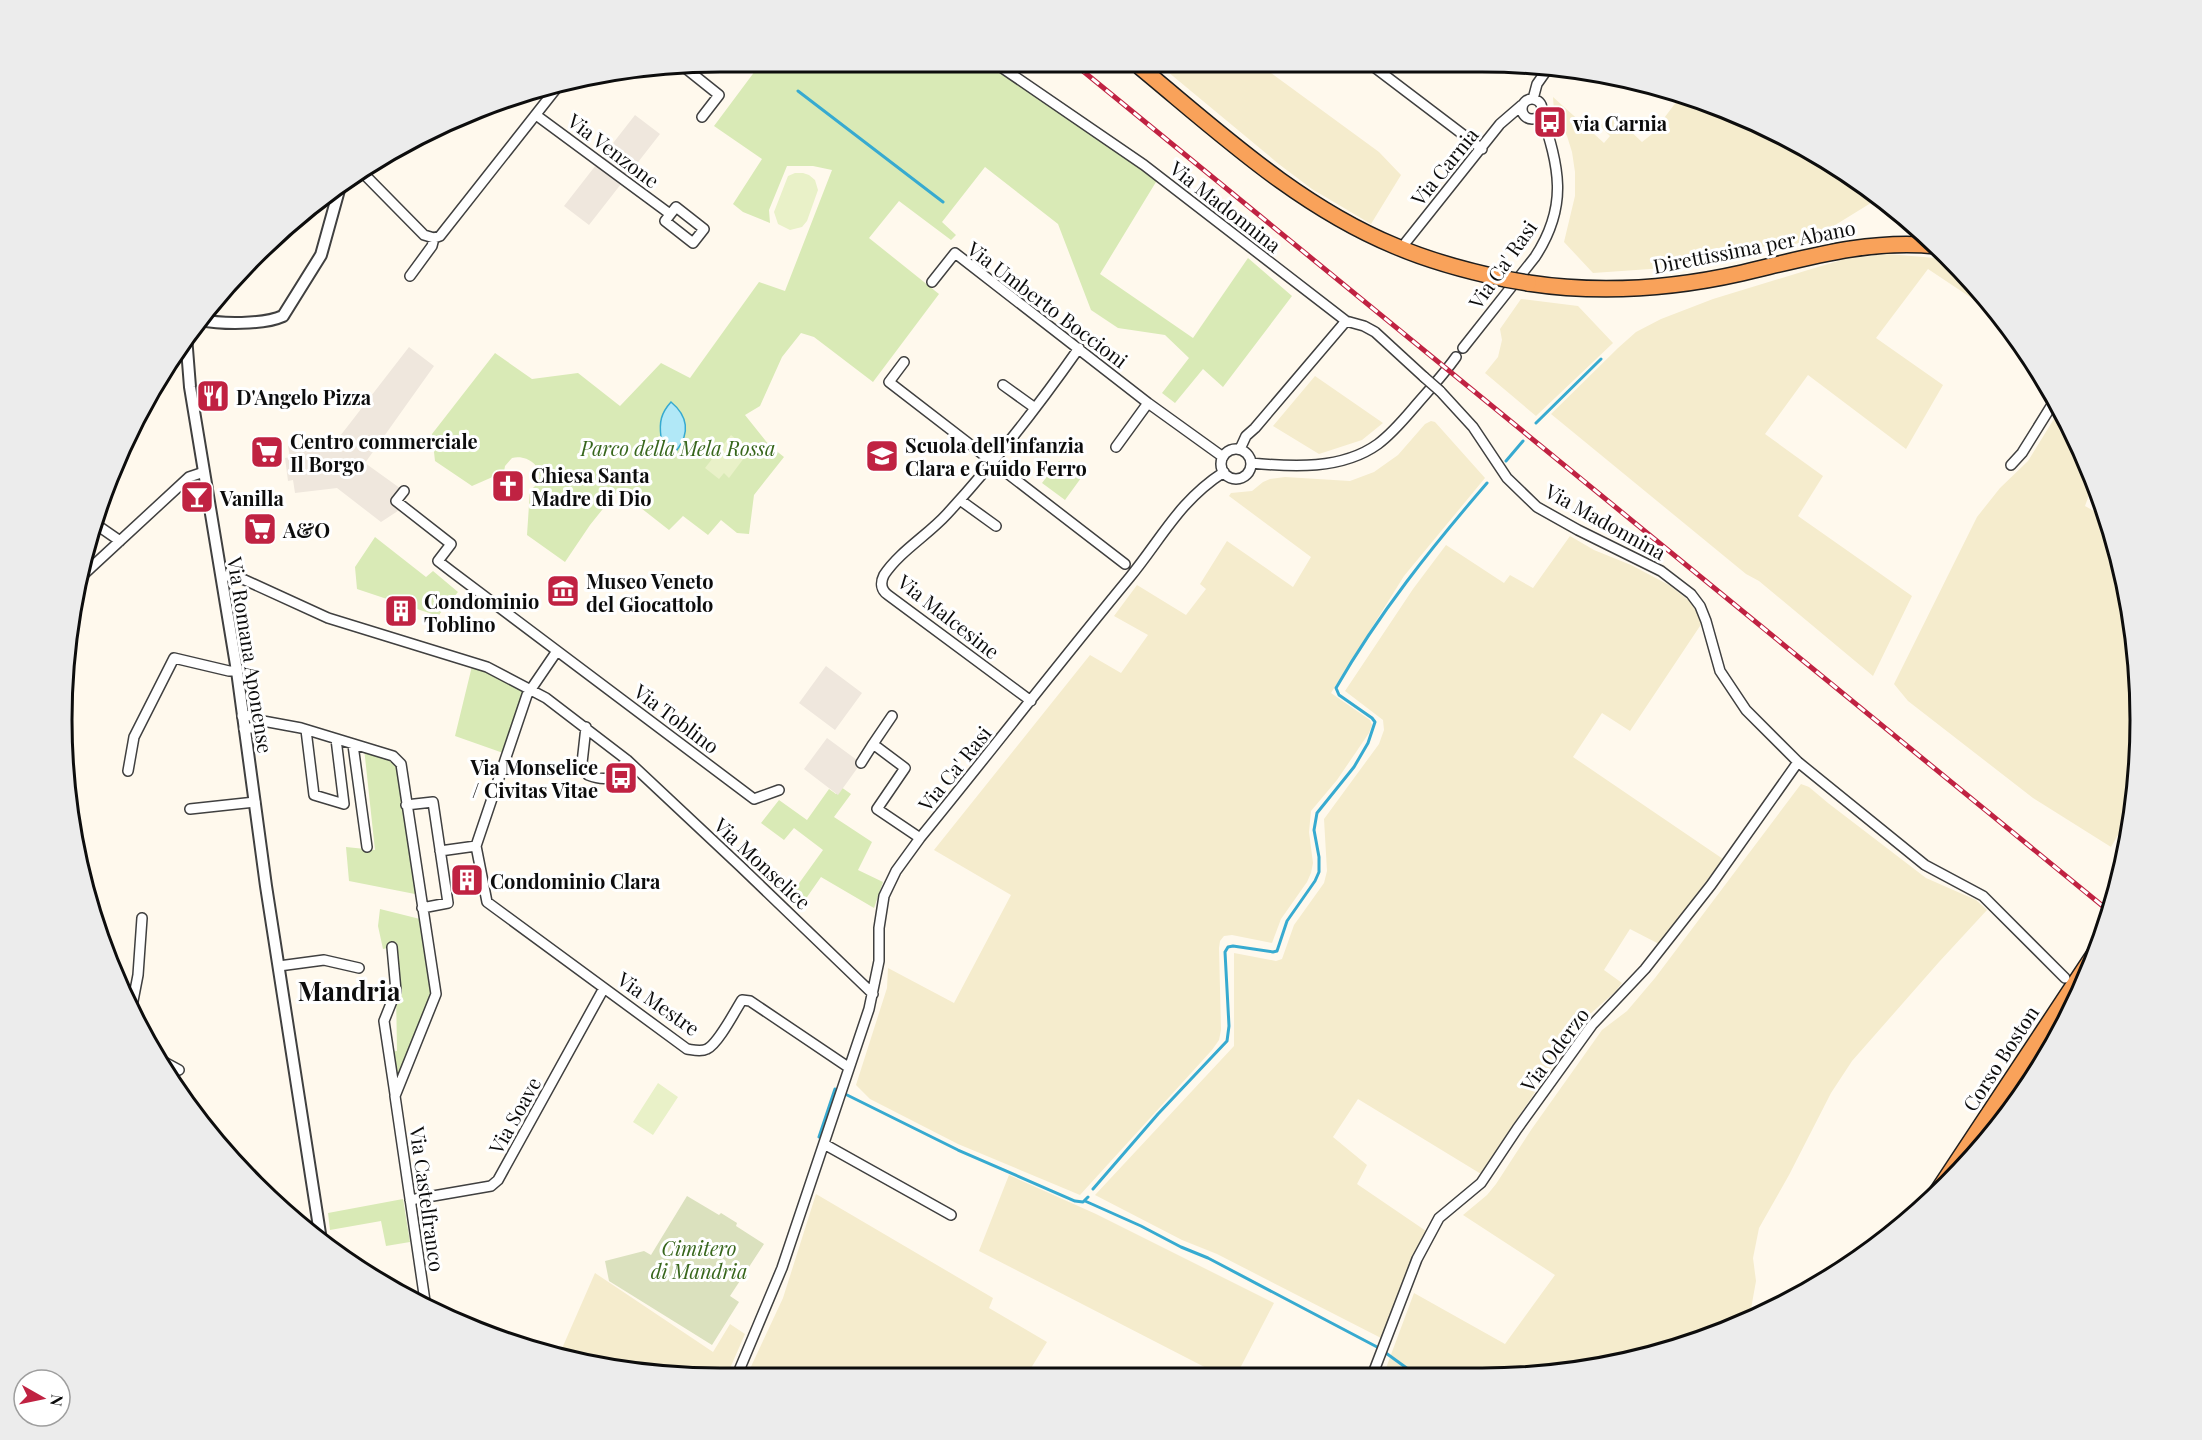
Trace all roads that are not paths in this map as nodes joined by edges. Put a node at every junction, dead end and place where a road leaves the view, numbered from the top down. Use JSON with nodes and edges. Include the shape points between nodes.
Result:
{"nodes":[{"id":1,"x":1008,"y":72,"type":"edge"},
{"id":2,"x":1146,"y":72,"type":"edge"},
{"id":3,"x":1381,"y":72,"type":"edge"},
{"id":4,"x":691,"y":73,"type":"edge"},
{"id":5,"x":1543,"y":75,"type":"edge"},
{"id":6,"x":552,"y":94,"type":"edge"},
{"id":7,"x":1532,"y":109,"type":"junction"},
{"id":8,"x":536,"y":115,"type":"junction"},
{"id":9,"x":702,"y":117,"type":"dead end"},
{"id":10,"x":1482,"y":149,"type":"junction"},
{"id":11,"x":367,"y":177,"type":"edge"},
{"id":12,"x":337,"y":198,"type":"edge"},
{"id":13,"x":670,"y":214,"type":"junction"},
{"id":14,"x":434,"y":238,"type":"junction"},
{"id":15,"x":1406,"y":242,"type":"dead end"},
{"id":16,"x":1922,"y":245,"type":"edge"},
{"id":17,"x":410,"y":276,"type":"dead end"},
{"id":18,"x":932,"y":282,"type":"dead end"},
{"id":19,"x":211,"y":320,"type":"edge"},
{"id":20,"x":1346,"y":321,"type":"junction"},
{"id":21,"x":1079,"y":348,"type":"junction"},
{"id":22,"x":1463,"y":348,"type":"dead end"},
{"id":23,"x":189,"y":350,"type":"edge"},
{"id":24,"x":1456,"y":357,"type":"dead end"},
{"id":25,"x":904,"y":362,"type":"dead end"},
{"id":26,"x":1004,"y":385,"type":"dead end"},
{"id":27,"x":1148,"y":403,"type":"junction"},
{"id":28,"x":1035,"y":408,"type":"junction"},
{"id":29,"x":2050,"y":408,"type":"edge"},
{"id":30,"x":1116,"y":447,"type":"dead end"},
{"id":31,"x":1240,"y":449,"type":"junction"},
{"id":32,"x":1223,"y":457,"type":"junction"},
{"id":33,"x":992,"y":463,"type":"junction"},
{"id":34,"x":1251,"y":463,"type":"junction"},
{"id":35,"x":2011,"y":465,"type":"dead end"},
{"id":36,"x":204,"y":472,"type":"junction"},
{"id":37,"x":1224,"y":472,"type":"junction"},
{"id":38,"x":404,"y":491,"type":"dead end"},
{"id":39,"x":960,"y":500,"type":"junction"},
{"id":40,"x":996,"y":526,"type":"dead end"},
{"id":41,"x":101,"y":528,"type":"edge"},
{"id":42,"x":120,"y":541,"type":"junction"},
{"id":43,"x":1125,"y":564,"type":"dead end"},
{"id":44,"x":90,"y":569,"type":"edge"},
{"id":45,"x":222,"y":576,"type":"junction"},
{"id":46,"x":557,"y":651,"type":"junction"},
{"id":47,"x":237,"y":671,"type":"junction"},
{"id":48,"x":531,"y":688,"type":"junction"},
{"id":49,"x":1031,"y":701,"type":"junction"},
{"id":50,"x":242,"y":716,"type":"junction"},
{"id":51,"x":892,"y":717,"type":"dead end"},
{"id":52,"x":263,"y":721,"type":"junction"},
{"id":53,"x":586,"y":727,"type":"junction"},
{"id":54,"x":244,"y":729,"type":"junction"},
{"id":55,"x":306,"y":730,"type":"junction"},
{"id":56,"x":336,"y":739,"type":"junction"},
{"id":57,"x":873,"y":744,"type":"junction"},
{"id":58,"x":353,"y":745,"type":"junction"},
{"id":59,"x":627,"y":760,"type":"junction"},
{"id":60,"x":1798,"y":762,"type":"junction"},
{"id":61,"x":861,"y":763,"type":"dead end"},
{"id":62,"x":128,"y":771,"type":"dead end"},
{"id":63,"x":779,"y":790,"type":"dead end"},
{"id":64,"x":255,"y":802,"type":"junction"},
{"id":65,"x":344,"y":804,"type":"junction"},
{"id":66,"x":406,"y":805,"type":"junction"},
{"id":67,"x":362,"y":808,"type":"junction"},
{"id":68,"x":190,"y":809,"type":"dead end"},
{"id":69,"x":920,"y":838,"type":"junction"},
{"id":70,"x":476,"y":846,"type":"junction"},
{"id":71,"x":367,"y":847,"type":"dead end"},
{"id":72,"x":440,"y":851,"type":"junction"},
{"id":73,"x":422,"y":908,"type":"junction"},
{"id":74,"x":142,"y":918,"type":"dead end"},
{"id":75,"x":392,"y":947,"type":"dead end"},
{"id":76,"x":279,"y":966,"type":"junction"},
{"id":77,"x":359,"y":968,"type":"dead end"},
{"id":78,"x":2065,"y":978,"type":"dead end"},
{"id":79,"x":604,"y":988,"type":"junction"},
{"id":80,"x":2071,"y":989,"type":"edge"},
{"id":81,"x":873,"y":994,"type":"junction"},
{"id":82,"x":134,"y":996,"type":"edge"},
{"id":83,"x":173,"y":1067,"type":"edge"},
{"id":84,"x":848,"y":1067,"type":"junction"},
{"id":85,"x":179,"y":1070,"type":"dead end"},
{"id":86,"x":395,"y":1096,"type":"junction"},
{"id":87,"x":824,"y":1144,"type":"junction"},
{"id":88,"x":1961,"y":1155,"type":"edge"},
{"id":89,"x":410,"y":1200,"type":"junction"},
{"id":90,"x":951,"y":1215,"type":"dead end"},
{"id":91,"x":319,"y":1228,"type":"edge"},
{"id":92,"x":424,"y":1296,"type":"edge"},
{"id":93,"x":740,"y":1368,"type":"edge"},
{"id":94,"x":1375,"y":1368,"type":"edge"}],
"edges":[{"from":1,"to":20,"type":"street","name":"Via Madonnina","via":[[1144,165]]},
{"from":2,"to":16,"type":"highway","name":"Direttissima per Abano","bridge":true,"via":[[1264,169],[1340,219],[1426,258],[1504,279],[1610,290],[1669,286],[1860,247]]},
{"from":3,"to":10,"type":"street"},
{"from":4,"to":9,"type":"street","via":[[719,94]]},
{"from":5,"to":7,"type":"street","via":[[1537,84]]},
{"from":6,"to":8,"type":"street"},
{"from":7,"to":10,"type":"street","name":"Via Carnia","via":[[1512,115],[1500,124]]},
{"from":7,"to":22,"type":"street","name":"Via Ca' Rasi","via":[[1545,125],[1557,167],[1557,205],[1550,230],[1535,256]]},
{"from":8,"to":13,"type":"street","name":"Via Venzone"},
{"from":8,"to":14,"type":"street","via":[[445,230]]},
{"from":10,"to":15,"type":"street","name":"Via Carnia"},
{"from":11,"to":14,"type":"street","via":[[424,235]]},
{"from":12,"to":19,"type":"street","via":[[321,255],[283,316],[238,322]]},
{"from":13,"to":13,"type":"street","name":"Via Venzone","via":[[665,221],[693,243],[704,229],[676,207]]},
{"from":14,"to":17,"type":"street"},
{"from":18,"to":21,"type":"street","name":"Via Umberto Boccioni","via":[[955,253]]},
{"from":20,"to":31,"type":"street","via":[[1246,436]]},
{"from":20,"to":60,"type":"street","name":"Via Madonnina","bridge":true,"via":[[1375,332],[1440,391],[1473,427],[1507,478],[1537,507],[1661,571],[1691,594],[1706,621],[1720,671],[1746,710]]},
{"from":21,"to":27,"type":"street","name":"Via Umberto Boccioni"},
{"from":21,"to":28,"type":"street","name":"Via Malcesine"},
{"from":23,"to":36,"type":"street","name":"Via Romana Aponense","via":[[190,387]]},
{"from":24,"to":34,"type":"street","via":[[1400,423],[1365,451],[1337,462]]},
{"from":25,"to":33,"type":"street","via":[[889,382]]},
{"from":26,"to":28,"type":"street"},
{"from":27,"to":30,"type":"street"},
{"from":27,"to":32,"type":"street","name":"Via Umberto Boccioni"},
{"from":28,"to":33,"type":"street","name":"Via Malcesine"},
{"from":29,"to":35,"type":"street"},
{"from":31,"to":32,"type":"street","via":[[1228,451]]},
{"from":31,"to":34,"type":"street","via":[[1248,454]]},
{"from":32,"to":37,"type":"street"},
{"from":33,"to":39,"type":"street","name":"Via Malcesine"},
{"from":33,"to":43,"type":"street"},
{"from":34,"to":37,"type":"street","via":[[1249,472],[1241,478],[1231,478]]},
{"from":36,"to":42,"type":"street","via":[[189,477]]},
{"from":36,"to":45,"type":"street","name":"Via Romana Aponense"},
{"from":37,"to":49,"type":"street","name":"Via Ca' Rasi","via":[[1179,510]]},
{"from":38,"to":46,"type":"street","name":"Via Toblino","via":[[396,501],[451,544],[438,561]]},
{"from":39,"to":40,"type":"street"},
{"from":39,"to":49,"type":"street","name":"Via Malcesine","via":[[893,565],[883,577],[883,592]]},
{"from":41,"to":42,"type":"street"},
{"from":42,"to":44,"type":"street"},
{"from":45,"to":47,"type":"street","name":"Via Romana Aponense"},
{"from":45,"to":48,"type":"street","name":"Via Monselice","via":[[236,576],[328,618],[487,667]]},
{"from":46,"to":48,"type":"street"},
{"from":46,"to":63,"type":"street","name":"Via Toblino","via":[[754,799]]},
{"from":47,"to":50,"type":"street","name":"Via Romana Aponense"},
{"from":47,"to":62,"type":"street","via":[[174,658],[134,737]]},
{"from":48,"to":53,"type":"street","name":"Via Monselice"},
{"from":48,"to":70,"type":"street","name":"Via Mestre"},
{"from":49,"to":69,"type":"street","name":"Via Ca' Rasi"},
{"from":50,"to":52,"type":"street","via":[[256,714]]},
{"from":50,"to":54,"type":"street","name":"Via Romana Aponense"},
{"from":51,"to":57,"type":"street"},
{"from":52,"to":54,"type":"street","via":[[257,728]]},
{"from":52,"to":55,"type":"street"},
{"from":53,"to":59,"type":"street","name":"Via Monselice"},
{"from":53,"to":59,"type":"street","via":[[582,763],[588,775],[611,778]]},
{"from":54,"to":64,"type":"street","name":"Via Romana Aponense"},
{"from":55,"to":56,"type":"street"},
{"from":55,"to":65,"type":"street","via":[[314,795]]},
{"from":56,"to":58,"type":"street"},
{"from":56,"to":65,"type":"street"},
{"from":57,"to":61,"type":"street"},
{"from":57,"to":69,"type":"street","via":[[905,768],[877,809]]},
{"from":58,"to":66,"type":"street","via":[[393,756],[401,764]]},
{"from":58,"to":67,"type":"street"},
{"from":59,"to":81,"type":"street","name":"Via Monselice"},
{"from":60,"to":78,"type":"street","name":"Via Madonnina","via":[[1925,865],[1983,896]]},
{"from":60,"to":94,"type":"street","name":"Via Oderzo","via":[[1689,913],[1645,969],[1592,1025],[1481,1183],[1439,1218],[1417,1259]]},
{"from":64,"to":68,"type":"street"},
{"from":64,"to":76,"type":"street","name":"Via Romana Aponense"},
{"from":65,"to":67,"type":"street"},
{"from":66,"to":72,"type":"street","via":[[433,802]]},
{"from":66,"to":73,"type":"street"},
{"from":67,"to":71,"type":"street"},
{"from":69,"to":81,"type":"street","name":"Via Ca' Rasi","via":[[884,896]]},
{"from":70,"to":72,"type":"street"},
{"from":70,"to":79,"type":"street","name":"Via Mestre","via":[[487,902]]},
{"from":72,"to":73,"type":"street","via":[[448,903]]},
{"from":73,"to":86,"type":"street","via":[[436,994]]},
{"from":74,"to":82,"type":"street"},
{"from":75,"to":86,"type":"street","name":"Via Castelfranco","via":[[396,992],[384,1022]]},
{"from":76,"to":77,"type":"street","via":[[324,960]]},
{"from":76,"to":91,"type":"street","name":"Via Romana Aponense"},
{"from":79,"to":84,"type":"street","name":"Via Mestre","via":[[687,1049],[698,1051],[714,1043],[742,1000],[750,1001]]},
{"from":79,"to":89,"type":"street","name":"Via Soave","via":[[498,1180],[491,1186]]},
{"from":80,"to":88,"type":"highway","name":"Corso Boston"},
{"from":81,"to":84,"type":"street","name":"Via Ca' Rasi"},
{"from":83,"to":85,"type":"street"},
{"from":84,"to":87,"type":"street","name":"Via Ca' Rasi"},
{"from":86,"to":89,"type":"street","name":"Via Castelfranco"},
{"from":87,"to":90,"type":"street"},
{"from":87,"to":93,"type":"street","name":"Via Ca' Rasi","via":[[782,1268]]},
{"from":89,"to":92,"type":"street","name":"Via Castelfranco"}]}
